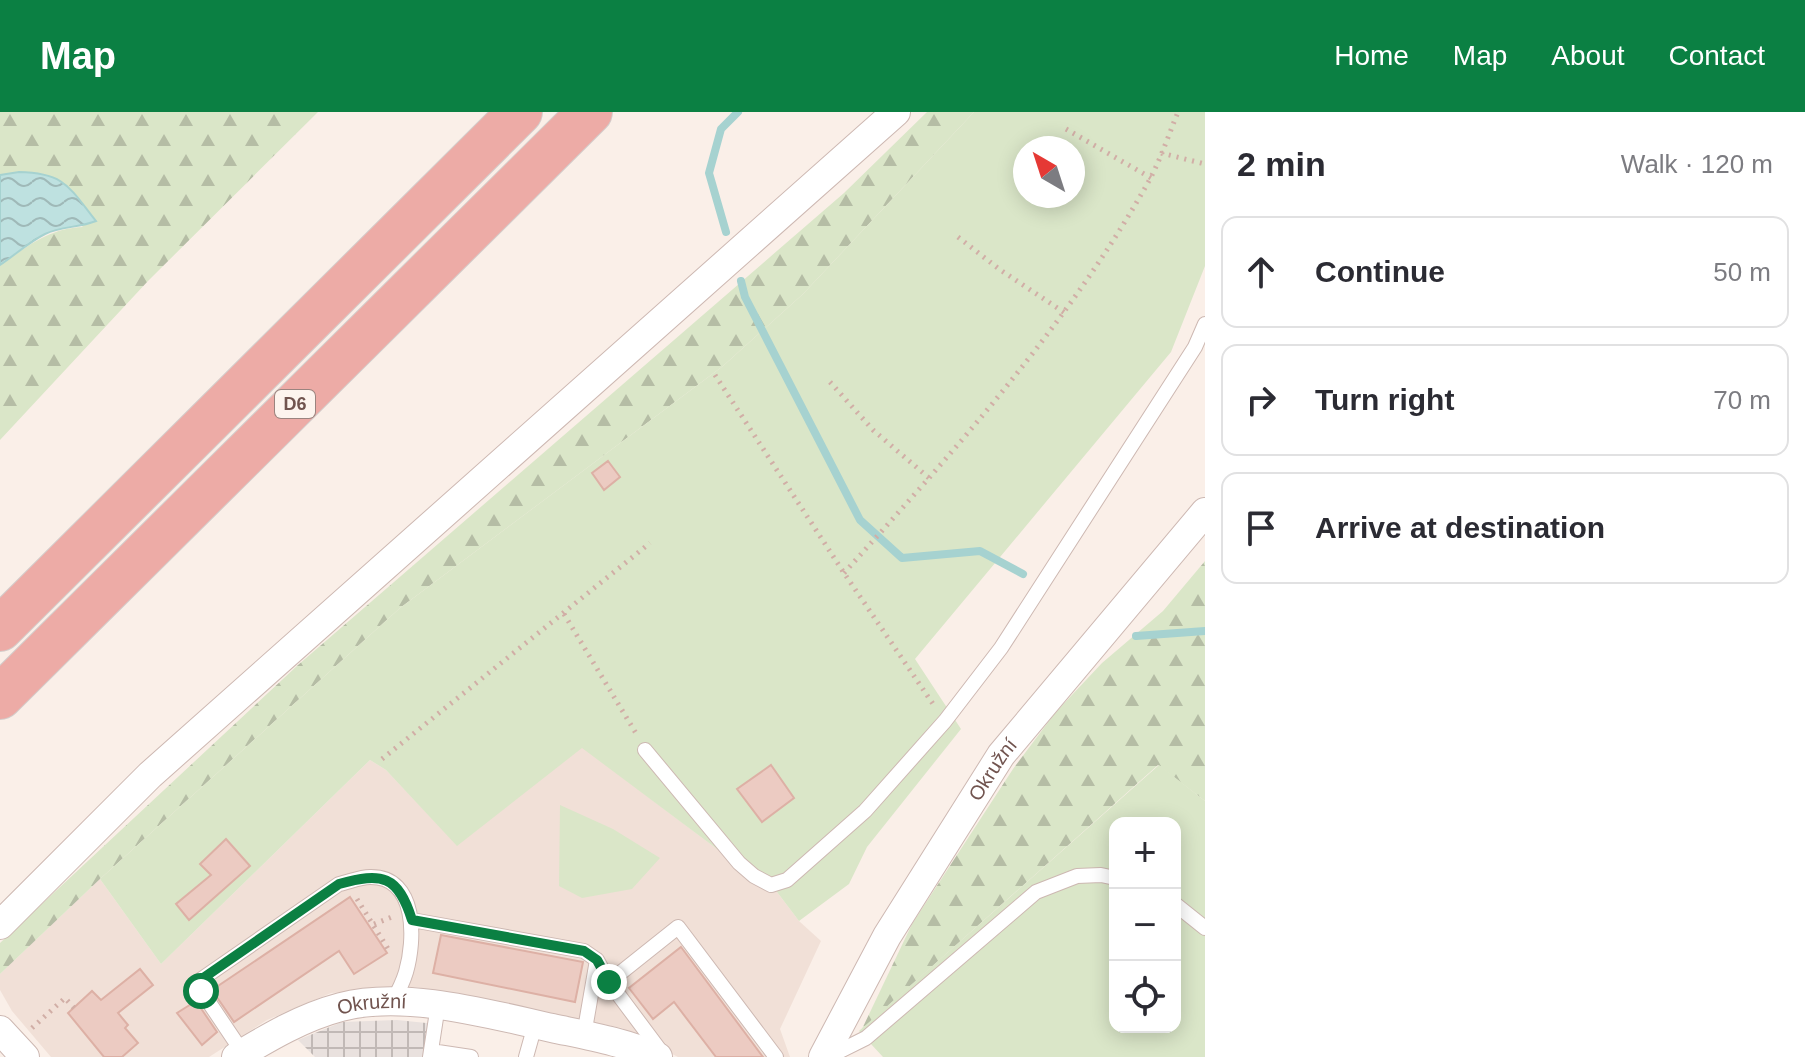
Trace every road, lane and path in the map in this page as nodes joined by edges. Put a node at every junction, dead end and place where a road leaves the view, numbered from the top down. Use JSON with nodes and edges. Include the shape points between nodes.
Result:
{"nodes":[{"id":1,"x":520,"y":112,"type":"edge"},
{"id":2,"x":590,"y":112,"type":"edge"},
{"id":3,"x":896,"y":112,"type":"edge"},
{"id":4,"x":1178,"y":112,"type":"edge"},
{"id":5,"x":1066,"y":129,"type":"dead end"},
{"id":6,"x":1161,"y":153,"type":"junction"},
{"id":7,"x":1205,"y":164,"type":"edge"},
{"id":8,"x":1151,"y":178,"type":"junction"},
{"id":9,"x":958,"y":237,"type":"dead end"},
{"id":10,"x":1065,"y":313,"type":"junction"},
{"id":11,"x":1205,"y":324,"type":"edge"},
{"id":12,"x":715,"y":375,"type":"dead end"},
{"id":13,"x":830,"y":382,"type":"dead end"},
{"id":14,"x":929,"y":478,"type":"junction"},
{"id":15,"x":1205,"y":512,"type":"edge"},
{"id":16,"x":650,"y":543,"type":"dead end"},
{"id":17,"x":844,"y":573,"type":"junction"},
{"id":18,"x":564,"y":614,"type":"junction"},
{"id":19,"x":0,"y":629,"type":"edge"},
{"id":20,"x":0,"y":697,"type":"edge"},
{"id":21,"x":945,"y":721,"type":"junction"},
{"id":22,"x":645,"y":750,"type":"joint"},
{"id":23,"x":382,"y":759,"type":"dead end"},
{"id":24,"x":1109,"y":877,"type":"edge"},
{"id":25,"x":351,"y":890,"type":"dead end"},
{"id":26,"x":1181,"y":909,"type":"edge"},
{"id":27,"x":412,"y":920,"type":"junction"},
{"id":28,"x":0,"y":925,"type":"edge"},
{"id":29,"x":1205,"y":928,"type":"edge"},
{"id":30,"x":597,"y":960,"type":"junction"},
{"id":31,"x":391,"y":964,"type":"dead end"},
{"id":32,"x":609,"y":982,"type":"junction"},
{"id":33,"x":393,"y":1001,"type":"junction"},
{"id":34,"x":438,"y":1005,"type":"junction"},
{"id":35,"x":74,"y":1008,"type":"dead end"},
{"id":36,"x":535,"y":1025,"type":"junction"},
{"id":37,"x":584,"y":1035,"type":"junction"},
{"id":38,"x":17,"y":1040,"type":"edge"},
{"id":39,"x":431,"y":1054,"type":"edge"},
{"id":40,"x":239,"y":1055,"type":"edge"},
{"id":41,"x":471,"y":1057,"type":"edge"},
{"id":42,"x":526,"y":1057,"type":"edge"},
{"id":43,"x":661,"y":1057,"type":"edge"},
{"id":44,"x":776,"y":1057,"type":"edge"},
{"id":45,"x":826,"y":1057,"type":"edge"}],
"edges":[{"from":1,"to":19,"type":"highway","number":"D6"},
{"from":2,"to":20,"type":"highway","number":"D6"},
{"from":3,"to":28,"type":"street","via":[[150,775]]},
{"from":4,"to":6,"type":"path"},
{"from":5,"to":8,"type":"path"},
{"from":6,"to":7,"type":"path"},
{"from":6,"to":8,"type":"path"},
{"from":8,"to":10,"type":"path"},
{"from":9,"to":10,"type":"path"},
{"from":10,"to":14,"type":"path"},
{"from":11,"to":21,"type":"lane","via":[[1001,648]]},
{"from":12,"to":17,"type":"path"},
{"from":13,"to":14,"type":"path","via":[[873,430]]},
{"from":14,"to":17,"type":"path"},
{"from":15,"to":45,"type":"street","name":"Okružní","via":[[1001,755],[887,936]]},
{"from":16,"to":18,"type":"path"},
{"from":17,"to":21,"type":"path"},
{"from":18,"to":22,"type":"path"},
{"from":18,"to":23,"type":"path"},
{"from":21,"to":22,"type":"lane","via":[[865,811],[787,880],[771,885],[739,863]]},
{"from":24,"to":45,"type":"lane","via":[[1077,876],[1036,892],[866,1038]]},
{"from":25,"to":31,"type":"path","via":[[393,956]]},
{"from":26,"to":29,"type":"lane"},
{"from":27,"to":30,"type":"lane","via":[[584,951]]},
{"from":27,"to":33,"type":"lane","via":[[406,975]]},
{"from":27,"to":40,"type":"lane","via":[[400,890],[380,877],[339,884],[196,983]]},
{"from":30,"to":32,"type":"lane"},
{"from":30,"to":37,"type":"lane"},
{"from":32,"to":43,"type":"lane"},
{"from":32,"to":44,"type":"lane","via":[[678,927]]},
{"from":33,"to":34,"type":"street","name":"Okružní"},
{"from":33,"to":40,"type":"street","name":"Okružní","via":[[342,1006],[282,1029]]},
{"from":34,"to":36,"type":"street","name":"Okružní"},
{"from":34,"to":39,"type":"lane"},
{"from":35,"to":38,"type":"path","via":[[65,998]]},
{"from":36,"to":37,"type":"street","name":"Okružní"},
{"from":36,"to":42,"type":"lane"},
{"from":37,"to":43,"type":"street","name":"Okružní","via":[[627,1043]]},
{"from":39,"to":41,"type":"lane"}]}
